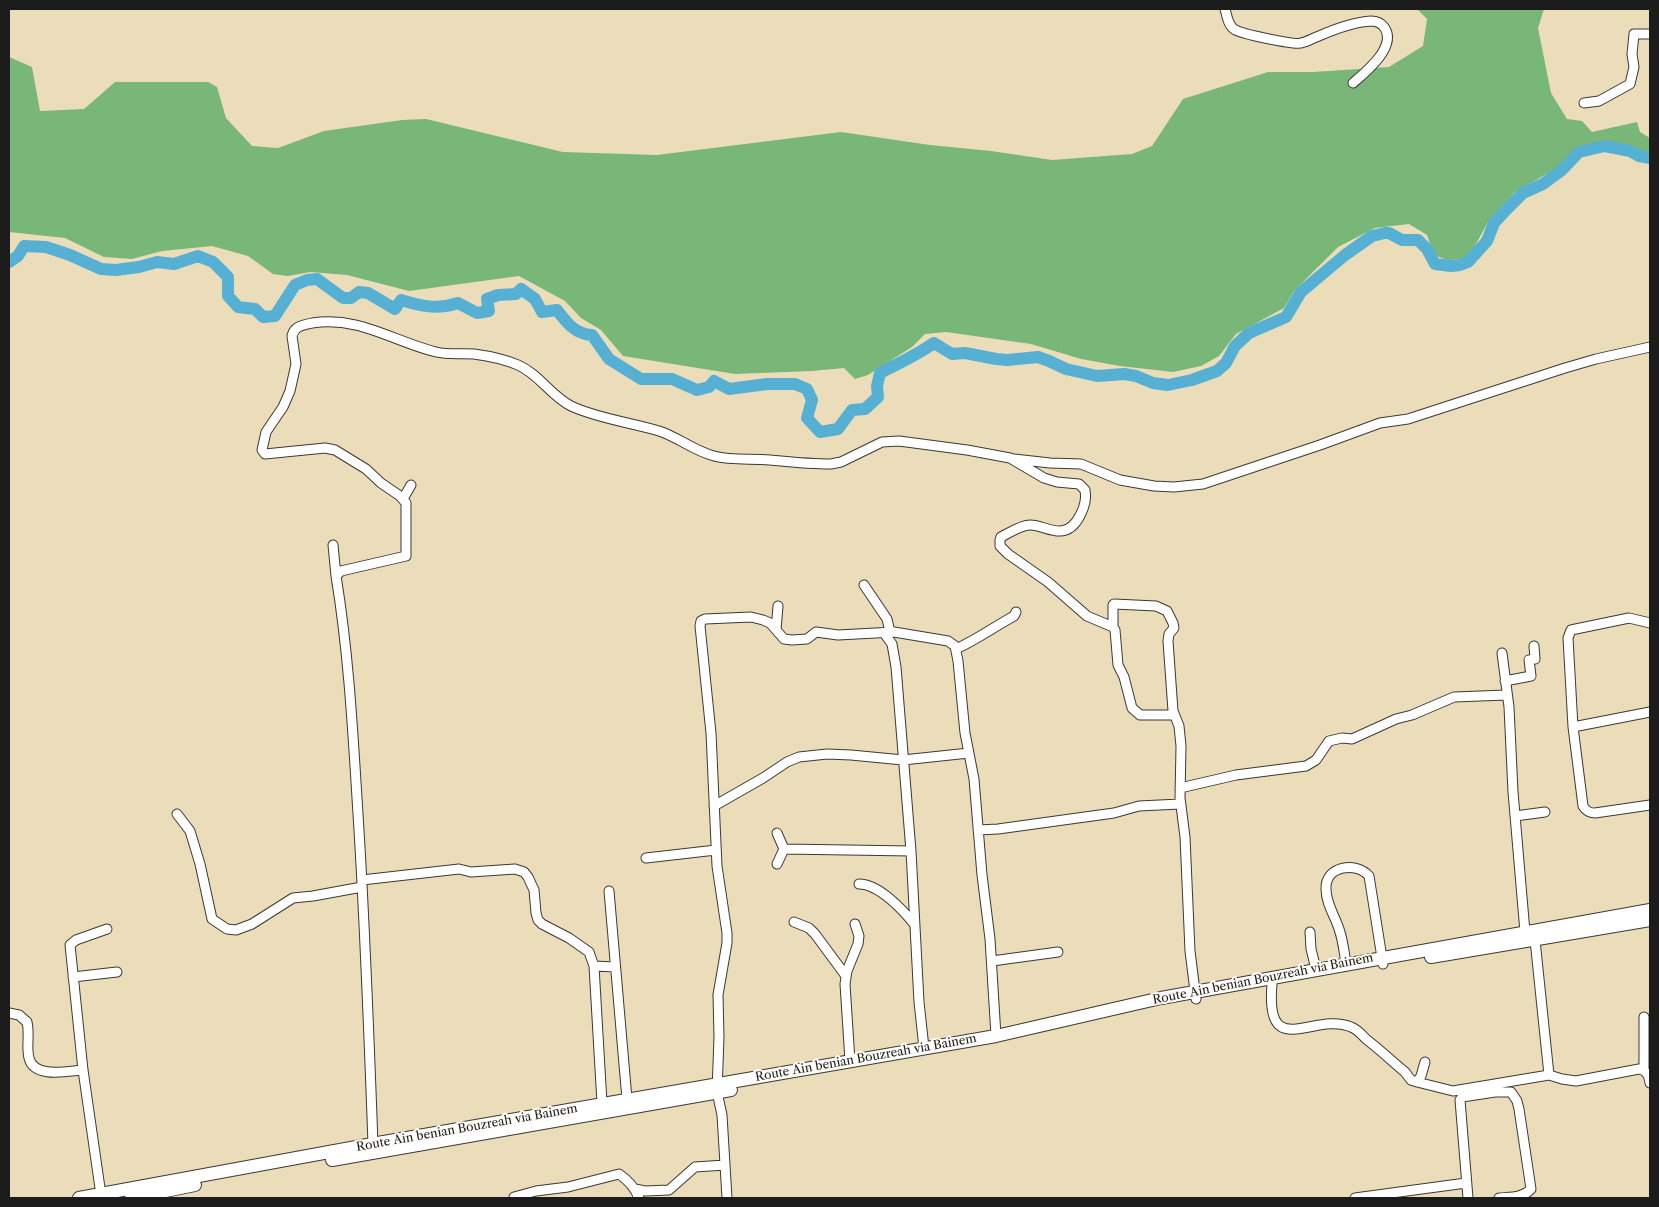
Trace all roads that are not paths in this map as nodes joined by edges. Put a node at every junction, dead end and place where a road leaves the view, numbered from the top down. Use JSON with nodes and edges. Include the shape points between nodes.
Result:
{"nodes":[{"id":1,"x":1224,"y":9,"type":"edge"},
{"id":2,"x":1650,"y":34,"type":"edge"},
{"id":3,"x":1353,"y":83,"type":"dead end"},
{"id":4,"x":1584,"y":103,"type":"dead end"},
{"id":5,"x":1650,"y":347,"type":"edge"},
{"id":6,"x":1010,"y":458,"type":"junction"},
{"id":7,"x":411,"y":485,"type":"dead end"},
{"id":8,"x":403,"y":499,"type":"junction"},
{"id":9,"x":333,"y":544,"type":"dead end"},
{"id":10,"x":336,"y":576,"type":"junction"},
{"id":11,"x":864,"y":584,"type":"dead end"},
{"id":12,"x":778,"y":606,"type":"dead end"},
{"id":13,"x":1016,"y":612,"type":"dead end"},
{"id":14,"x":1650,"y":623,"type":"edge"},
{"id":15,"x":1113,"y":627,"type":"junction"},
{"id":16,"x":776,"y":630,"type":"junction"},
{"id":17,"x":887,"y":633,"type":"junction"},
{"id":18,"x":1534,"y":646,"type":"dead end"},
{"id":19,"x":956,"y":649,"type":"junction"},
{"id":20,"x":1502,"y":653,"type":"dead end"},
{"id":21,"x":1505,"y":681,"type":"junction"},
{"id":22,"x":1507,"y":695,"type":"junction"},
{"id":23,"x":1650,"y":712,"type":"edge"},
{"id":24,"x":1174,"y":715,"type":"junction"},
{"id":25,"x":1573,"y":726,"type":"junction"},
{"id":26,"x":969,"y":753,"type":"junction"},
{"id":27,"x":903,"y":760,"type":"junction"},
{"id":28,"x":1180,"y":788,"type":"junction"},
{"id":29,"x":1180,"y":804,"type":"junction"},
{"id":30,"x":1650,"y":805,"type":"edge"},
{"id":31,"x":714,"y":806,"type":"junction"},
{"id":32,"x":1545,"y":812,"type":"dead end"},
{"id":33,"x":177,"y":814,"type":"dead end"},
{"id":34,"x":1515,"y":816,"type":"junction"},
{"id":35,"x":978,"y":830,"type":"junction"},
{"id":36,"x":777,"y":833,"type":"dead end"},
{"id":37,"x":716,"y":850,"type":"junction"},
{"id":38,"x":784,"y":850,"type":"junction"},
{"id":39,"x":911,"y":852,"type":"junction"},
{"id":40,"x":646,"y":858,"type":"dead end"},
{"id":41,"x":777,"y":864,"type":"dead end"},
{"id":42,"x":362,"y":884,"type":"junction"},
{"id":43,"x":859,"y":884,"type":"dead end"},
{"id":44,"x":609,"y":891,"type":"dead end"},
{"id":45,"x":1650,"y":910,"type":"edge"},
{"id":46,"x":1650,"y":920,"type":"edge"},
{"id":47,"x":794,"y":922,"type":"dead end"},
{"id":48,"x":855,"y":924,"type":"dead end"},
{"id":49,"x":915,"y":926,"type":"junction"},
{"id":50,"x":107,"y":929,"type":"dead end"},
{"id":51,"x":1310,"y":932,"type":"dead end"},
{"id":52,"x":1525,"y":932,"type":"junction"},
{"id":53,"x":1535,"y":940,"type":"junction"},
{"id":54,"x":1058,"y":952,"type":"dead end"},
{"id":55,"x":1383,"y":960,"type":"junction"},
{"id":56,"x":992,"y":962,"type":"junction"},
{"id":57,"x":1346,"y":964,"type":"junction"},
{"id":58,"x":594,"y":966,"type":"junction"},
{"id":59,"x":615,"y":967,"type":"junction"},
{"id":60,"x":1316,"y":969,"type":"junction"},
{"id":61,"x":116,"y":972,"type":"dead end"},
{"id":62,"x":846,"y":976,"type":"junction"},
{"id":63,"x":73,"y":977,"type":"junction"},
{"id":64,"x":1272,"y":984,"type":"junction"},
{"id":65,"x":1195,"y":995,"type":"junction"},
{"id":66,"x":9,"y":1013,"type":"edge"},
{"id":67,"x":1644,"y":1017,"type":"dead end"},
{"id":68,"x":996,"y":1036,"type":"junction"},
{"id":69,"x":924,"y":1048,"type":"junction"},
{"id":70,"x":850,"y":1061,"type":"junction"},
{"id":71,"x":1425,"y":1062,"type":"dead end"},
{"id":72,"x":83,"y":1070,"type":"junction"},
{"id":73,"x":1644,"y":1070,"type":"junction"},
{"id":74,"x":1549,"y":1075,"type":"junction"},
{"id":75,"x":1417,"y":1082,"type":"junction"},
{"id":76,"x":1650,"y":1083,"type":"edge"},
{"id":77,"x":717,"y":1088,"type":"junction"},
{"id":78,"x":1453,"y":1090,"type":"junction"},
{"id":79,"x":1462,"y":1097,"type":"junction"},
{"id":80,"x":627,"y":1099,"type":"junction"},
{"id":81,"x":602,"y":1104,"type":"junction"},
{"id":82,"x":373,"y":1144,"type":"junction"},
{"id":83,"x":724,"y":1164,"type":"junction"},
{"id":84,"x":1466,"y":1183,"type":"junction"},
{"id":85,"x":101,"y":1194,"type":"junction"},
{"id":86,"x":637,"y":1194,"type":"edge"},
{"id":87,"x":514,"y":1197,"type":"dead end"},
{"id":88,"x":79,"y":1198,"type":"edge"},
{"id":89,"x":131,"y":1198,"type":"edge"},
{"id":90,"x":726,"y":1198,"type":"edge"},
{"id":91,"x":1354,"y":1198,"type":"edge"},
{"id":92,"x":1468,"y":1198,"type":"edge"},
{"id":93,"x":1499,"y":1198,"type":"edge"}],
"edges":[{"from":1,"to":3,"type":"street","via":[[1231,26],[1241,34],[1293,44],[1304,43],[1339,28],[1368,21],[1378,22],[1387,33],[1386,43],[1374,64]]},
{"from":2,"to":4,"type":"street","via":[[1634,34],[1634,67],[1630,84],[1599,101]]},
{"from":5,"to":6,"type":"street","via":[[1565,368],[1408,419],[1380,423],[1203,484],[1154,486],[1120,480],[1081,464]]},
{"from":6,"to":8,"type":"street","via":[[892,440],[831,464],[719,457],[661,431],[570,406],[525,368],[491,356],[436,352],[369,327],[345,323],[319,322],[296,328],[292,332],[296,364],[290,391],[283,408],[266,432],[262,450],[266,454],[331,449],[366,469]]},
{"from":6,"to":15,"type":"street","via":[[1044,478],[1079,484],[1086,496],[1082,511],[1068,528],[1059,531],[1028,525],[1001,537],[1000,546],[1087,616]]},
{"from":7,"to":8,"type":"street"},
{"from":8,"to":10,"type":"street","via":[[406,503],[406,556],[341,571]]},
{"from":9,"to":10,"type":"street"},
{"from":10,"to":42,"type":"street","via":[[347,661]]},
{"from":11,"to":17,"type":"street","via":[[887,618]]},
{"from":12,"to":16,"type":"street"},
{"from":13,"to":19,"type":"street","via":[[977,639]]},
{"from":14,"to":25,"type":"street","via":[[1628,618],[1571,630],[1568,638]]},
{"from":15,"to":24,"type":"street","via":[[1118,665],[1132,708],[1140,715]]},
{"from":15,"to":24,"type":"street","via":[[1114,604],[1156,606],[1167,611],[1174,628],[1168,641]]},
{"from":16,"to":17,"type":"street","via":[[784,639],[792,640],[807,639],[816,632],[838,635]]},
{"from":16,"to":31,"type":"street","via":[[770,623],[751,617],[701,621]]},
{"from":17,"to":19,"type":"street","via":[[899,632],[948,641]]},
{"from":17,"to":27,"type":"street","via":[[894,650]]},
{"from":18,"to":21,"type":"street","via":[[1535,659],[1529,660],[1531,676]]},
{"from":19,"to":26,"type":"street"},
{"from":20,"to":21,"type":"street"},
{"from":21,"to":22,"type":"street"},
{"from":22,"to":28,"type":"street","via":[[1454,697],[1352,739],[1329,741],[1316,760],[1306,766],[1236,775]]},
{"from":22,"to":34,"type":"street"},
{"from":23,"to":25,"type":"street"},
{"from":24,"to":28,"type":"street","via":[[1181,746]]},
{"from":25,"to":30,"type":"street","via":[[1585,810],[1595,813]]},
{"from":26,"to":27,"type":"street"},
{"from":26,"to":35,"type":"street"},
{"from":27,"to":31,"type":"street","via":[[827,754],[799,757]]},
{"from":27,"to":39,"type":"street"},
{"from":28,"to":29,"type":"street"},
{"from":29,"to":35,"type":"street","via":[[1139,806],[1114,813]]},
{"from":29,"to":65,"type":"street"},
{"from":31,"to":37,"type":"street"},
{"from":32,"to":34,"type":"street"},
{"from":33,"to":42,"type":"street","via":[[190,831],[212,919],[226,929],[236,930],[252,924],[293,898]]},
{"from":34,"to":52,"type":"street"},
{"from":35,"to":56,"type":"street"},
{"from":36,"to":38,"type":"street"},
{"from":37,"to":40,"type":"street"},
{"from":37,"to":77,"type":"street","via":[[727,933],[718,995]]},
{"from":38,"to":39,"type":"street"},
{"from":38,"to":41,"type":"street"},
{"from":39,"to":49,"type":"street"},
{"from":42,"to":58,"type":"street","via":[[459,869],[471,872],[520,870],[532,884],[538,920],[589,952]]},
{"from":42,"to":82,"type":"street"},
{"from":43,"to":49,"type":"street","via":[[868,884],[876,889],[904,912]]},
{"from":44,"to":59,"type":"street"},
{"from":45,"to":52,"type":"main road","name":"Route Ain benian Bouzreah via Bainem"},
{"from":46,"to":53,"type":"main road","name":"Route Ain benian Bouzreah via Bainem"},
{"from":47,"to":62,"type":"street","via":[[815,934]]},
{"from":48,"to":62,"type":"street","via":[[858,944]]},
{"from":49,"to":69,"type":"street"},
{"from":50,"to":63,"type":"street","via":[[70,945]]},
{"from":51,"to":60,"type":"street"},
{"from":52,"to":55,"type":"main road","name":"Route Ain benian Bouzreah via Bainem"},
{"from":53,"to":55,"type":"main road","name":"Route Ain benian Bouzreah via Bainem"},
{"from":53,"to":74,"type":"street"},
{"from":54,"to":56,"type":"street"},
{"from":55,"to":57,"type":"main road","name":"Route Ain benian Bouzreah via Bainem"},
{"from":55,"to":57,"type":"street","via":[[1369,876],[1365,872],[1341,868],[1330,874],[1326,889]]},
{"from":55,"to":64,"type":"main road","name":"Route Ain benian Bouzreah via Bainem"},
{"from":56,"to":68,"type":"street"},
{"from":57,"to":60,"type":"main road","name":"Route Ain benian Bouzreah via Bainem"},
{"from":58,"to":59,"type":"street"},
{"from":58,"to":81,"type":"street"},
{"from":59,"to":80,"type":"street"},
{"from":60,"to":65,"type":"main road","name":"Route Ain benian Bouzreah via Bainem"},
{"from":61,"to":63,"type":"street"},
{"from":62,"to":70,"type":"street"},
{"from":63,"to":72,"type":"street"},
{"from":64,"to":65,"type":"main road","name":"Route Ain benian Bouzreah via Bainem"},
{"from":64,"to":75,"type":"street","via":[[1272,1009],[1281,1028],[1331,1024],[1350,1026]]},
{"from":65,"to":68,"type":"main road","name":"Route Ain benian Bouzreah via Bainem"},
{"from":65,"to":77,"type":"main road","name":"Route Ain benian Bouzreah via Bainem","via":[[1033,1035],[916,1058]]},
{"from":66,"to":72,"type":"street","via":[[20,1015],[27,1022],[29,1059],[37,1068],[49,1072]]},
{"from":67,"to":73,"type":"street"},
{"from":68,"to":69,"type":"main road","name":"Route Ain benian Bouzreah via Bainem"},
{"from":69,"to":70,"type":"main road","name":"Route Ain benian Bouzreah via Bainem"},
{"from":70,"to":77,"type":"main road","name":"Route Ain benian Bouzreah via Bainem"},
{"from":71,"to":75,"type":"street"},
{"from":72,"to":85,"type":"street"},
{"from":73,"to":74,"type":"street","via":[[1576,1080],[1562,1080]]},
{"from":73,"to":76,"type":"street"},
{"from":74,"to":78,"type":"street"},
{"from":75,"to":78,"type":"street"},
{"from":77,"to":80,"type":"main road","name":"Route Ain benian Bouzreah via Bainem"},
{"from":77,"to":83,"type":"street","via":[[722,1115]]},
{"from":77,"to":89,"type":"main road","name":"Route Ain benian Bouzreah via Bainem"},
{"from":78,"to":79,"type":"street"},
{"from":79,"to":84,"type":"street"},
{"from":79,"to":93,"type":"street","via":[[1511,1092],[1517,1101],[1531,1189],[1520,1196]]},
{"from":80,"to":81,"type":"main road","name":"Route Ain benian Bouzreah via Bainem"},
{"from":81,"to":82,"type":"main road","name":"Route Ain benian Bouzreah via Bainem"},
{"from":82,"to":85,"type":"main road","name":"Route Ain benian Bouzreah via Bainem"},
{"from":83,"to":86,"type":"street","via":[[695,1168],[669,1190]]},
{"from":83,"to":90,"type":"street"},
{"from":84,"to":91,"type":"street"},
{"from":84,"to":92,"type":"street"},
{"from":85,"to":88,"type":"main road","name":"Route Ain benian Bouzreah via Bainem"},
{"from":86,"to":87,"type":"street","via":[[626,1178],[619,1174]]}]}
